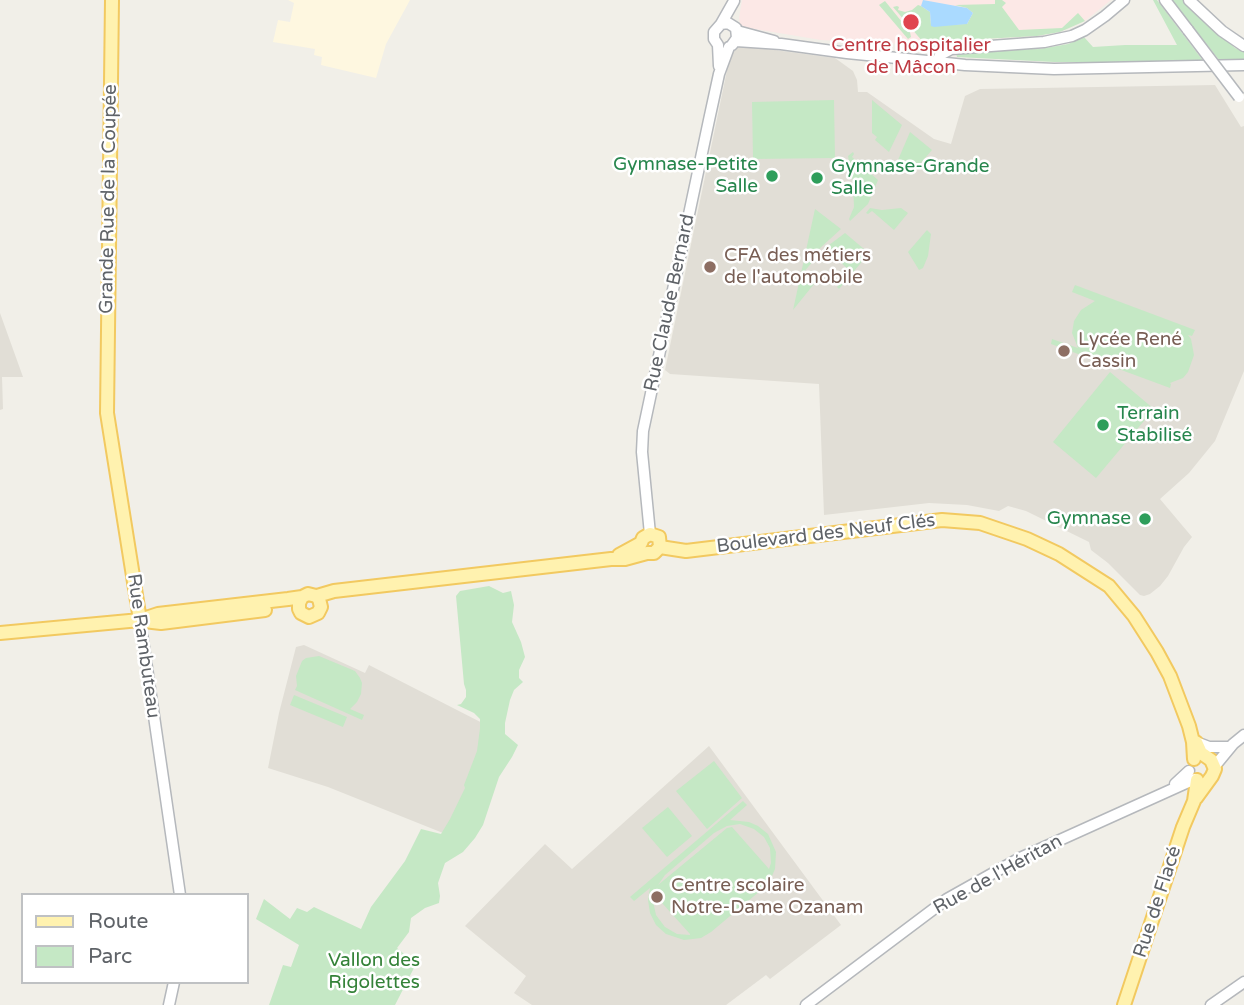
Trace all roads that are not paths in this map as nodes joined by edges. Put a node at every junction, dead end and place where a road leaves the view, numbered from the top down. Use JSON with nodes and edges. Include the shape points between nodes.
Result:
{"nodes":[{"id":1,"x":112,"y":0,"type":"edge"},
{"id":2,"x":1124,"y":0,"type":"edge"},
{"id":3,"x":1165,"y":0,"type":"edge"},
{"id":4,"x":1189,"y":0,"type":"edge"},
{"id":5,"x":734,"y":1,"type":"edge"},
{"id":6,"x":721,"y":24,"type":"junction"},
{"id":7,"x":731,"y":38,"type":"junction"},
{"id":8,"x":1244,"y":46,"type":"edge"},
{"id":9,"x":937,"y":62,"type":"junction"},
{"id":10,"x":1244,"y":65,"type":"edge"},
{"id":11,"x":1242,"y":100,"type":"edge"},
{"id":12,"x":107,"y":398,"type":"joint"},
{"id":13,"x":646,"y":543,"type":"junction"},
{"id":14,"x":136,"y":598,"type":"junction"},
{"id":15,"x":319,"y":600,"type":"junction"},
{"id":16,"x":300,"y":602,"type":"junction"},
{"id":17,"x":160,"y":619,"type":"junction"},
{"id":18,"x":140,"y":620,"type":"junction"},
{"id":19,"x":0,"y":633,"type":"edge"},
{"id":20,"x":143,"y":645,"type":"junction"},
{"id":21,"x":1189,"y":726,"type":"junction"},
{"id":22,"x":1244,"y":735,"type":"edge"},
{"id":23,"x":1196,"y":742,"type":"junction"},
{"id":24,"x":1231,"y":746,"type":"junction"},
{"id":25,"x":1201,"y":768,"type":"junction"},
{"id":26,"x":180,"y":893,"type":"edge"},
{"id":27,"x":1244,"y":982,"type":"edge"},
{"id":28,"x":174,"y":984,"type":"edge"},
{"id":29,"x":1124,"y":1004,"type":"edge"},
{"id":30,"x":169,"y":1005,"type":"edge"},
{"id":31,"x":806,"y":1005,"type":"edge"},
{"id":32,"x":1211,"y":1005,"type":"edge"}],
"edges":[{"from":1,"to":12,"type":"main road","name":"Grande Rue de la Coupée"},
{"from":2,"to":9,"type":"street","via":[[1072,36],[951,49]]},
{"from":3,"to":11,"type":"street","bridge":true},
{"from":4,"to":8,"type":"street"},
{"from":5,"to":6,"type":"street","name":"Rue Claude Bernard"},
{"from":5,"to":7,"type":"street","name":"Rue Claude Bernard"},
{"from":6,"to":7,"type":"street","via":[[728,23]]},
{"from":6,"to":7,"type":"street","via":[[713,36]]},
{"from":7,"to":9,"type":"street"},
{"from":7,"to":13,"type":"street","name":"Rue Claude Bernard","via":[[719,74],[643,430]]},
{"from":9,"to":10,"type":"street","via":[[1054,69]]},
{"from":12,"to":14,"type":"main road","name":"Rue Rambuteau"},
{"from":13,"to":15,"type":"main road","via":[[611,559],[348,590]]},
{"from":13,"to":21,"type":"main road","name":"Boulevard des Neuf Clés","via":[[659,537],[660,547],[686,551],[942,520],[981,523],[1017,535],[1059,554],[1108,586],[1157,652]]},
{"from":14,"to":17,"type":"main road"},
{"from":14,"to":18,"type":"main road","name":"Rue Rambuteau"},
{"from":15,"to":16,"type":"main road","via":[[308,594]]},
{"from":15,"to":16,"type":"main road","via":[[318,613],[312,616],[304,615]]},
{"from":16,"to":17,"type":"main road"},
{"from":17,"to":18,"type":"main road"},
{"from":17,"to":20,"type":"street"},
{"from":18,"to":19,"type":"main road"},
{"from":18,"to":20,"type":"street","name":"Rue Rambuteau"},
{"from":20,"to":26,"type":"street","name":"Rue Rambuteau"},
{"from":21,"to":23,"type":"main road","name":"Boulevard des Neuf Clés"},
{"from":21,"to":25,"type":"main road","name":"Boulevard des Neuf Clés"},
{"from":22,"to":24,"type":"street","name":"Rue de l'Héritan"},
{"from":23,"to":24,"type":"street"},
{"from":23,"to":25,"type":"main road","name":"Boulevard des Neuf Clés"},
{"from":24,"to":25,"type":"street","name":"Rue de l'Héritan"},
{"from":25,"to":29,"type":"main road","name":"Rue de Flacé","via":[[1194,801]]},
{"from":25,"to":31,"type":"street","name":"Rue de l'Héritan","via":[[1170,789],[1020,858],[947,899]]},
{"from":27,"to":32,"type":"street"},
{"from":28,"to":30,"type":"street"}]}
